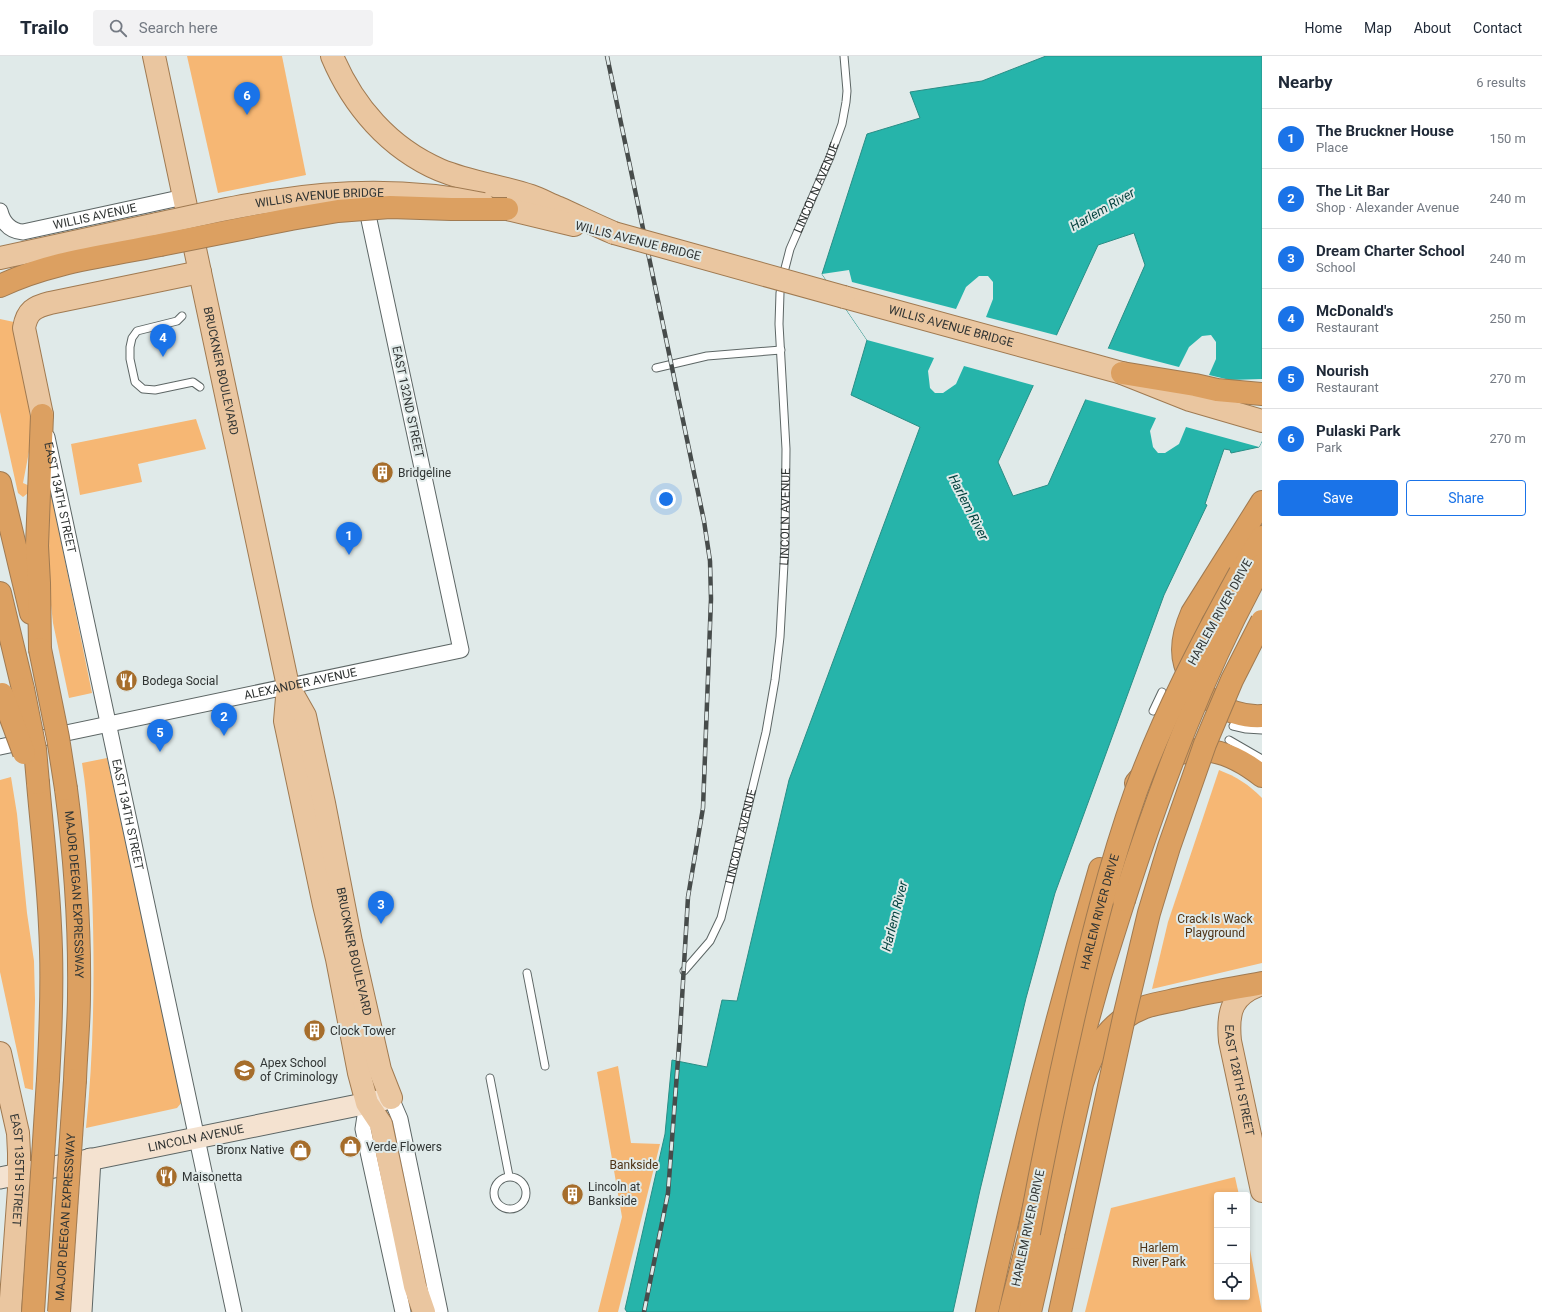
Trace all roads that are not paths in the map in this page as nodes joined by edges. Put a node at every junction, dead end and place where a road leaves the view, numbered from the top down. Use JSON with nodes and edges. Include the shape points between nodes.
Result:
{"nodes":[{"id":1,"x":154,"y":56,"type":"edge"},
{"id":2,"x":844,"y":56,"type":"edge"},
{"id":3,"x":336,"y":65,"type":"edge"},
{"id":4,"x":184,"y":197,"type":"junction"},
{"id":5,"x":507,"y":209,"type":"joint"},
{"id":6,"x":0,"y":211,"type":"edge"},
{"id":7,"x":191,"y":231,"type":"junction"},
{"id":8,"x":614,"y":233,"type":"junction"},
{"id":9,"x":158,"y":235,"type":"junction"},
{"id":10,"x":0,"y":258,"type":"edge"},
{"id":11,"x":200,"y":272,"type":"junction"},
{"id":12,"x":0,"y":286,"type":"edge"},
{"id":13,"x":182,"y":316,"type":"dead end"},
{"id":14,"x":781,"y":350,"type":"junction"},
{"id":15,"x":656,"y":368,"type":"dead end"},
{"id":16,"x":1122,"y":374,"type":"junction"},
{"id":17,"x":200,"y":387,"type":"dead end"},
{"id":18,"x":1262,"y":394,"type":"edge"},
{"id":19,"x":42,"y":415,"type":"junction"},
{"id":20,"x":1262,"y":421,"type":"edge"},
{"id":21,"x":0,"y":483,"type":"edge"},
{"id":22,"x":1262,"y":502,"type":"edge"},
{"id":23,"x":1262,"y":537,"type":"edge"},
{"id":24,"x":1262,"y":565,"type":"edge"},
{"id":25,"x":0,"y":592,"type":"edge"},
{"id":26,"x":1262,"y":621,"type":"edge"},
{"id":27,"x":40,"y":649,"type":"junction"},
{"id":28,"x":460,"y":650,"type":"joint"},
{"id":29,"x":0,"y":655,"type":"edge"},
{"id":30,"x":288,"y":686,"type":"junction"},
{"id":31,"x":9,"y":690,"type":"edge"},
{"id":32,"x":1162,"y":692,"type":"dead end"},
{"id":33,"x":1153,"y":711,"type":"dead end"},
{"id":34,"x":1262,"y":716,"type":"edge"},
{"id":35,"x":109,"y":724,"type":"junction"},
{"id":36,"x":1233,"y":726,"type":"dead end"},
{"id":37,"x":1262,"y":730,"type":"edge"},
{"id":38,"x":1230,"y":740,"type":"dead end"},
{"id":39,"x":0,"y":747,"type":"edge"},
{"id":40,"x":1262,"y":759,"type":"edge"},
{"id":41,"x":1262,"y":776,"type":"edge"},
{"id":42,"x":35,"y":784,"type":"junction"},
{"id":43,"x":684,"y":972,"type":"dead end"},
{"id":44,"x":528,"y":973,"type":"dead end"},
{"id":45,"x":1262,"y":984,"type":"edge"},
{"id":46,"x":0,"y":1053,"type":"edge"},
{"id":47,"x":545,"y":1066,"type":"dead end"},
{"id":48,"x":490,"y":1078,"type":"dead end"},
{"id":49,"x":391,"y":1098,"type":"junction"},
{"id":50,"x":367,"y":1103,"type":"junction"},
{"id":51,"x":198,"y":1138,"type":"junction"},
{"id":52,"x":90,"y":1159,"type":"junction"},
{"id":53,"x":10,"y":1176,"type":"edge"},
{"id":54,"x":509,"y":1176,"type":"junction"},
{"id":55,"x":1262,"y":1191,"type":"edge"},
{"id":56,"x":1029,"y":1233,"type":"junction"},
{"id":57,"x":10,"y":1312,"type":"edge"},
{"id":58,"x":33,"y":1312,"type":"edge"},
{"id":59,"x":59,"y":1312,"type":"edge"},
{"id":60,"x":81,"y":1312,"type":"edge"},
{"id":61,"x":234,"y":1312,"type":"edge"},
{"id":62,"x":403,"y":1312,"type":"edge"},
{"id":63,"x":424,"y":1312,"type":"edge"},
{"id":64,"x":440,"y":1312,"type":"edge"},
{"id":65,"x":987,"y":1312,"type":"edge"},
{"id":66,"x":1010,"y":1312,"type":"edge"},
{"id":67,"x":1030,"y":1312,"type":"edge"},
{"id":68,"x":1060,"y":1312,"type":"edge"}],
"edges":[{"from":1,"to":4,"type":"main road","name":"BRUCKNER BOULEVARD"},
{"from":2,"to":14,"type":"lane","name":"LINCOLN AVENUE","via":[[846,102],[842,124],[796,235],[783,276],[779,310]]},
{"from":3,"to":8,"type":"main road","via":[[350,93],[374,123],[402,149],[420,160],[441,170],[532,196]]},
{"from":4,"to":6,"type":"street","name":"WILLIS AVENUE","via":[[23,232],[16,232],[7,226]]},
{"from":4,"to":7,"type":"main road","name":"BRUCKNER BOULEVARD"},
{"from":5,"to":8,"type":"main road","name":"WILLIS AVENUE BRIDGE"},
{"from":5,"to":9,"type":"highway","bridge":true,"via":[[451,210],[396,207],[338,211]]},
{"from":7,"to":11,"type":"main road","name":"BRUCKNER BOULEVARD"},
{"from":7,"to":28,"type":"street","name":"EAST 132ND STREET","via":[[309,207],[365,201]]},
{"from":8,"to":16,"type":"main road","name":"WILLIS AVENUE BRIDGE","bridge":true},
{"from":9,"to":10,"type":"main road"},
{"from":9,"to":12,"type":"highway","via":[[44,269]]},
{"from":11,"to":19,"type":"main road","name":"EAST 134TH STREET","via":[[33,309],[24,328]]},
{"from":11,"to":30,"type":"main road","name":"BRUCKNER BOULEVARD"},
{"from":13,"to":17,"type":"lane","via":[[177,321],[134,334],[130,359],[135,382],[143,389],[155,390],[193,382]]},
{"from":14,"to":15,"type":"lane","via":[[707,356]]},
{"from":14,"to":43,"type":"lane","name":"LINCOLN AVENUE","via":[[786,425],[785,545],[775,680],[764,738],[720,918],[710,941]]},
{"from":16,"to":18,"type":"highway","via":[[1217,390]]},
{"from":16,"to":20,"type":"main road","name":"WILLIS AVENUE BRIDGE","via":[[1190,400]]},
{"from":19,"to":27,"type":"highway","via":[[37,540]]},
{"from":19,"to":35,"type":"street","name":"EAST 134TH STREET"},
{"from":21,"to":27,"type":"highway","name":"MAJOR DEEGAN EXPRESSWAY"},
{"from":22,"to":34,"type":"highway","via":[[1192,613],[1185,630],[1184,649],[1185,665],[1206,696],[1230,711]]},
{"from":23,"to":56,"type":"highway","name":"HARLEM RIVER DRIVE","bridge":true,"via":[[1183,680],[1128,815],[1101,902],[1084,972],[1048,1132]]},
{"from":24,"to":56,"type":"highway","bridge":true,"via":[[1217,656],[1149,826],[1104,962],[1059,1134]]},
{"from":25,"to":31,"type":"highway"},
{"from":26,"to":68,"type":"highway","bridge":true,"via":[[1213,725],[1169,847],[1149,913]]},
{"from":27,"to":59,"type":"highway","name":"MAJOR DEEGAN EXPRESSWAY","bridge":true,"via":[[66,789],[73,841],[78,931],[79,996],[75,1080]]},
{"from":28,"to":30,"type":"street","name":"ALEXANDER AVENUE"},
{"from":29,"to":31,"type":"highway"},
{"from":30,"to":35,"type":"street","name":"ALEXANDER AVENUE"},
{"from":30,"to":49,"type":"main road","name":"BRUCKNER BOULEVARD","via":[[305,716],[351,942],[380,1070]]},
{"from":30,"to":50,"type":"main road","name":"BRUCKNER BOULEVARD","via":[[285,721]]},
{"from":31,"to":42,"type":"highway","bridge":true,"via":[[24,753]]},
{"from":31,"to":42,"type":"highway","bridge":true,"via":[[35,749]]},
{"from":32,"to":33,"type":"lane"},
{"from":35,"to":39,"type":"street","name":"ALEXANDER AVENUE"},
{"from":35,"to":51,"type":"street","name":"EAST 134TH STREET"},
{"from":36,"to":37,"type":"lane"},
{"from":38,"to":40,"type":"lane"},
{"from":41,"to":65,"type":"highway","via":[[1245,764],[1223,754],[1205,749],[1188,750],[1165,759],[1149,771],[1138,781],[1120,809],[1068,978],[1004,1233]]},
{"from":42,"to":58,"type":"highway","bridge":true,"via":[[47,875],[51,1030]]},
{"from":44,"to":47,"type":"lane"},
{"from":45,"to":55,"type":"main road","name":"EAST 128TH STREET","via":[[1246,991],[1235,1001],[1229,1022],[1230,1041]]},
{"from":45,"to":67,"type":"highway","via":[[1146,1007],[1119,1022],[1101,1041],[1092,1055],[1082,1084]]},
{"from":46,"to":53,"type":"main road","name":"EAST 135TH STREET","via":[[18,1134]]},
{"from":48,"to":54,"type":"lane"},
{"from":49,"to":50,"type":"main road","name":"LINCOLN AVENUE"},
{"from":49,"to":64,"type":"street","name":"BRUCKNER BOULEVARD","via":[[400,1119]]},
{"from":50,"to":51,"type":"main road","name":"LINCOLN AVENUE"},
{"from":50,"to":62,"type":"street","name":"BRUCKNER BOULEVARD","via":[[363,1129]]},
{"from":50,"to":63,"type":"main road","via":[[381,1124],[415,1286]]},
{"from":51,"to":52,"type":"main road","name":"LINCOLN AVENUE"},
{"from":51,"to":61,"type":"street","name":"EAST 134TH STREET"},
{"from":52,"to":53,"type":"main road","name":"LINCOLN AVENUE"},
{"from":52,"to":60,"type":"main road"},
{"from":53,"to":57,"type":"main road","name":"EAST 135TH STREET"},
{"from":54,"to":54,"type":"lane","via":[[496,1185],[494,1195],[503,1207],[514,1209],[523,1203],[527,1193],[523,1182]]},
{"from":56,"to":66,"type":"highway","name":"HARLEM RIVER DRIVE"}]}
